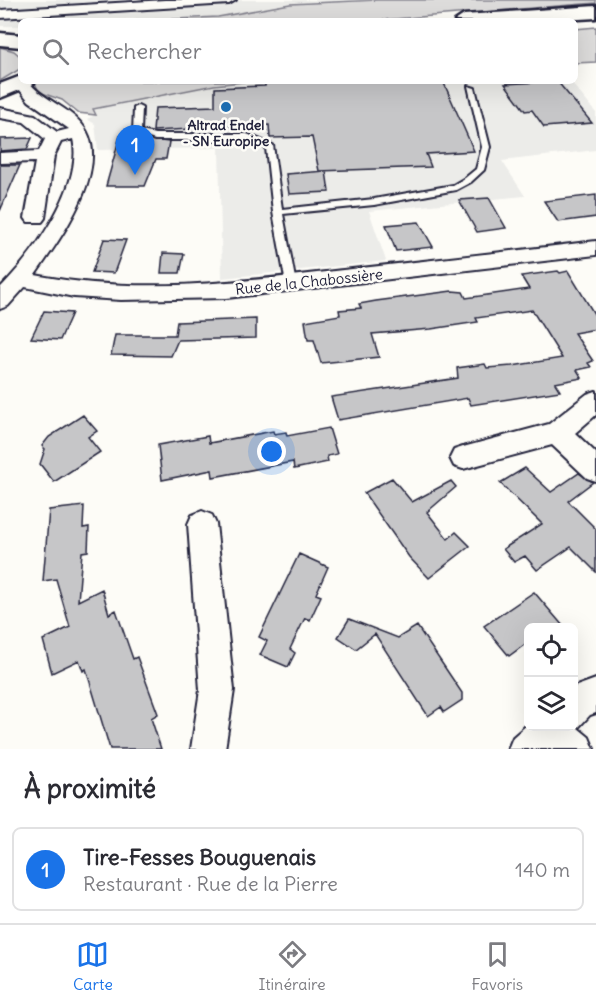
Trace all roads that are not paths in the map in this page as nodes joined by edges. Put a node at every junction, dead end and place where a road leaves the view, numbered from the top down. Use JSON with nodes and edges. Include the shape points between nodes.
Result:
{"nodes":[{"id":1,"x":230,"y":0,"type":"edge"},
{"id":2,"x":596,"y":12,"type":"edge"},
{"id":3,"x":0,"y":14,"type":"edge"},
{"id":4,"x":508,"y":18,"type":"edge"},
{"id":5,"x":596,"y":20,"type":"edge"},
{"id":6,"x":578,"y":22,"type":"edge"},
{"id":7,"x":0,"y":39,"type":"edge"},
{"id":8,"x":18,"y":41,"type":"edge"},
{"id":9,"x":18,"y":84,"type":"edge"},
{"id":10,"x":24,"y":84,"type":"edge"},
{"id":11,"x":471,"y":88,"type":"dead end"},
{"id":12,"x":0,"y":92,"type":"edge"},
{"id":13,"x":0,"y":101,"type":"edge"},
{"id":14,"x":138,"y":108,"type":"dead end"},
{"id":15,"x":0,"y":113,"type":"edge"},
{"id":16,"x":57,"y":114,"type":"junction"},
{"id":17,"x":80,"y":132,"type":"junction"},
{"id":18,"x":54,"y":138,"type":"junction"},
{"id":19,"x":45,"y":156,"type":"junction"},
{"id":20,"x":0,"y":158,"type":"edge"},
{"id":21,"x":278,"y":212,"type":"junction"},
{"id":22,"x":35,"y":218,"type":"dead end"},
{"id":23,"x":589,"y":249,"type":"edge"},
{"id":24,"x":596,"y":269,"type":"edge"},
{"id":25,"x":21,"y":279,"type":"junction"},
{"id":26,"x":291,"y":284,"type":"junction"},
{"id":27,"x":0,"y":301,"type":"edge"},
{"id":28,"x":596,"y":401,"type":"edge"},
{"id":29,"x":557,"y":433,"type":"junction"},
{"id":30,"x":463,"y":458,"type":"dead end"},
{"id":31,"x":596,"y":470,"type":"edge"},
{"id":32,"x":202,"y":524,"type":"dead end"},
{"id":33,"x":596,"y":696,"type":"edge"},
{"id":34,"x":578,"y":704,"type":"edge"},
{"id":35,"x":563,"y":731,"type":"edge"},
{"id":36,"x":208,"y":749,"type":"edge"},
{"id":37,"x":525,"y":749,"type":"edge"}],
"edges":[{"from":1,"to":3,"type":"street"},
{"from":2,"to":4,"type":"main road"},
{"from":5,"to":6,"type":"main road"},
{"from":7,"to":8,"type":"main road"},
{"from":9,"to":12,"type":"main road"},
{"from":10,"to":16,"type":"street","via":[[29,94]]},
{"from":11,"to":21,"type":"lane","via":[[486,147],[480,170],[468,180],[456,187],[374,202]]},
{"from":13,"to":16,"type":"street"},
{"from":14,"to":21,"type":"lane","via":[[137,132],[155,137],[247,137],[270,147]]},
{"from":15,"to":18,"type":"street","via":[[29,118]]},
{"from":16,"to":17,"type":"street"},
{"from":17,"to":18,"type":"street"},
{"from":17,"to":25,"type":"street","via":[[83,159],[75,193]]},
{"from":18,"to":19,"type":"street"},
{"from":19,"to":20,"type":"street"},
{"from":19,"to":22,"type":"street"},
{"from":21,"to":26,"type":"lane"},
{"from":23,"to":24,"type":"street"},
{"from":23,"to":26,"type":"street","name":"Rue de la Chabossière"},
{"from":25,"to":26,"type":"street","name":"Rue de la Chabossière","via":[[74,290],[121,293],[227,291]]},
{"from":25,"to":27,"type":"street"},
{"from":28,"to":29,"type":"street"},
{"from":29,"to":30,"type":"street"},
{"from":29,"to":31,"type":"street"},
{"from":32,"to":36,"type":"street","via":[[217,690]]},
{"from":33,"to":34,"type":"street"},
{"from":35,"to":37,"type":"street","via":[[535,739]]}]}
